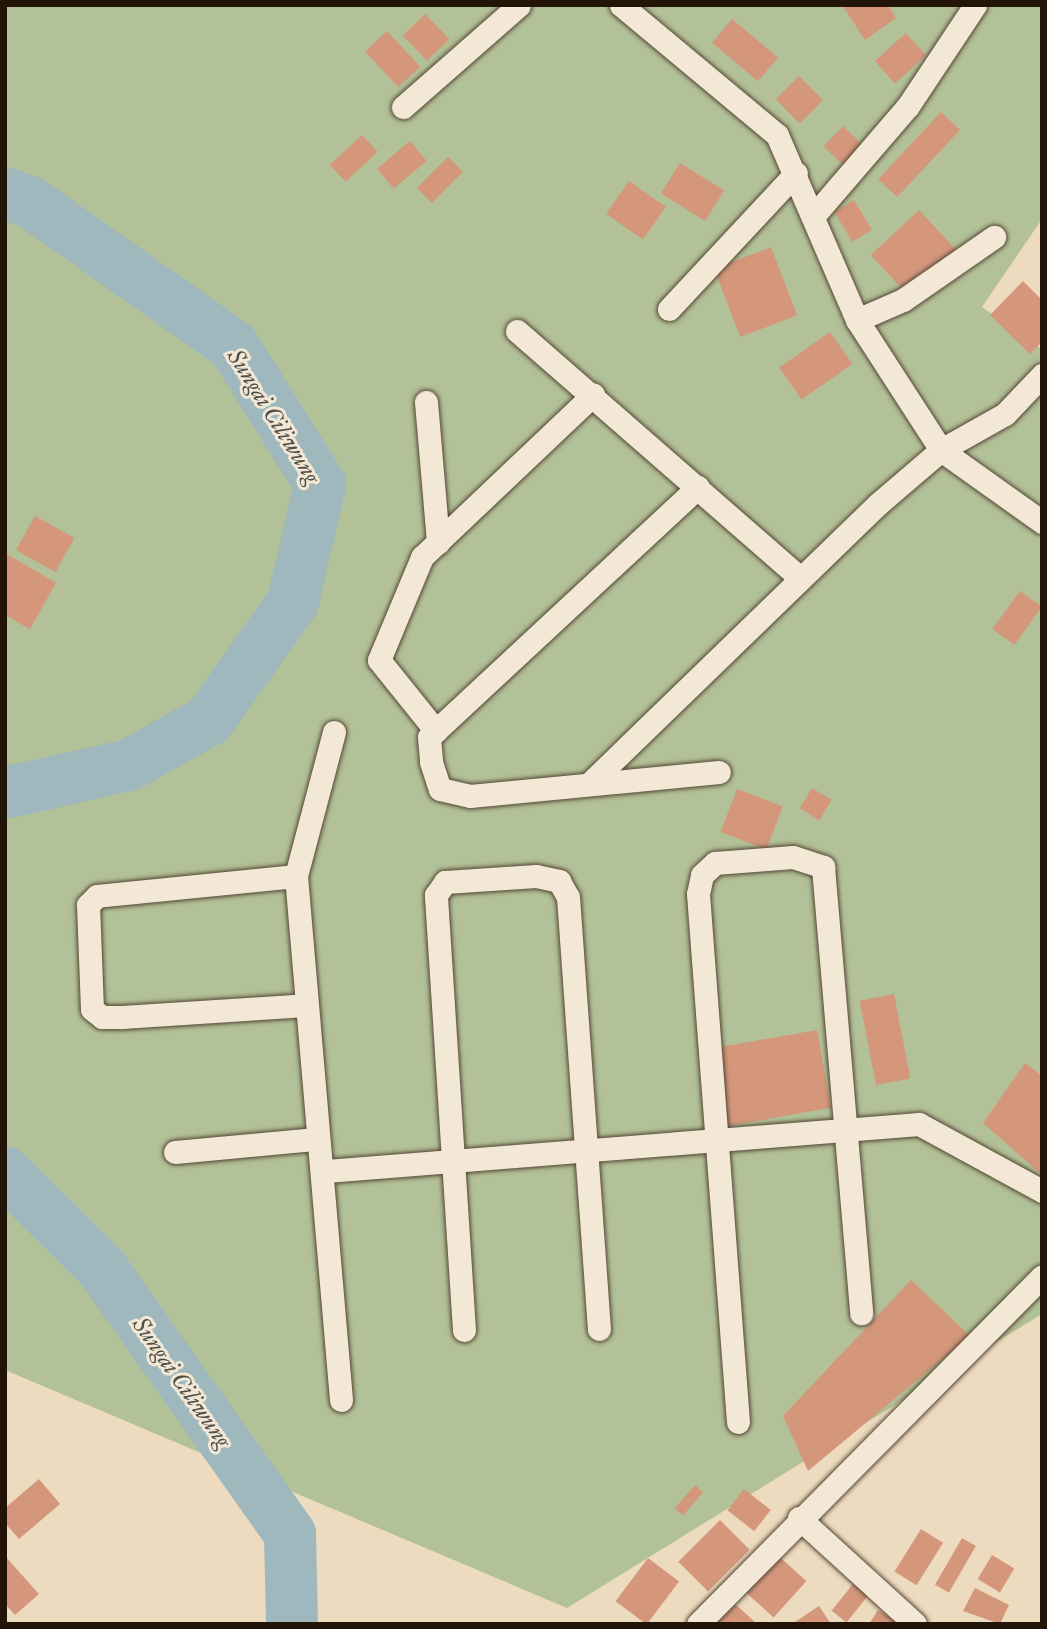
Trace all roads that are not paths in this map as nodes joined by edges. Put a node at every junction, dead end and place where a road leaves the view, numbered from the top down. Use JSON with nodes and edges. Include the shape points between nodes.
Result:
{"nodes":[{"id":1,"x":519,"y":5,"type":"edge"},
{"id":2,"x":621,"y":5,"type":"edge"},
{"id":3,"x":975,"y":5,"type":"edge"},
{"id":4,"x":403,"y":107,"type":"dead end"},
{"id":5,"x":796,"y":173,"type":"junction"},
{"id":6,"x":816,"y":213,"type":"junction"},
{"id":7,"x":994,"y":237,"type":"dead end"},
{"id":8,"x":669,"y":309,"type":"dead end"},
{"id":9,"x":857,"y":320,"type":"junction"},
{"id":10,"x":517,"y":331,"type":"dead end"},
{"id":11,"x":1042,"y":374,"type":"edge"},
{"id":12,"x":593,"y":395,"type":"junction"},
{"id":13,"x":426,"y":402,"type":"dead end"},
{"id":14,"x":941,"y":450,"type":"junction"},
{"id":15,"x":698,"y":487,"type":"junction"},
{"id":16,"x":1042,"y":522,"type":"edge"},
{"id":17,"x":438,"y":542,"type":"junction"},
{"id":18,"x":799,"y":578,"type":"junction"},
{"id":19,"x":436,"y":731,"type":"junction"},
{"id":20,"x":334,"y":732,"type":"dead end"},
{"id":21,"x":719,"y":772,"type":"dead end"},
{"id":22,"x":589,"y":784,"type":"junction"},
{"id":23,"x":296,"y":876,"type":"junction"},
{"id":24,"x":306,"y":1005,"type":"junction"},
{"id":25,"x":843,"y":1127,"type":"junction"},
{"id":26,"x":716,"y":1138,"type":"junction"},
{"id":27,"x":316,"y":1139,"type":"junction"},
{"id":28,"x":586,"y":1149,"type":"junction"},
{"id":29,"x":175,"y":1152,"type":"dead end"},
{"id":30,"x":455,"y":1160,"type":"junction"},
{"id":31,"x":326,"y":1171,"type":"junction"},
{"id":32,"x":1042,"y":1191,"type":"edge"},
{"id":33,"x":1042,"y":1276,"type":"edge"},
{"id":34,"x":861,"y":1313,"type":"dead end"},
{"id":35,"x":599,"y":1329,"type":"dead end"},
{"id":36,"x":464,"y":1330,"type":"dead end"},
{"id":37,"x":341,"y":1401,"type":"dead end"},
{"id":38,"x":738,"y":1422,"type":"dead end"},
{"id":39,"x":799,"y":1518,"type":"junction"},
{"id":40,"x":698,"y":1624,"type":"edge"},
{"id":41,"x":915,"y":1624,"type":"edge"}],
"edges":[{"from":1,"to":4,"type":"street"},
{"from":2,"to":5,"type":"street","via":[[777,135]]},
{"from":3,"to":6,"type":"street","via":[[908,106]]},
{"from":5,"to":6,"type":"street"},
{"from":5,"to":8,"type":"street"},
{"from":6,"to":9,"type":"street"},
{"from":7,"to":9,"type":"street","via":[[903,300]]},
{"from":9,"to":14,"type":"street"},
{"from":10,"to":12,"type":"street"},
{"from":11,"to":14,"type":"street","via":[[1005,414]]},
{"from":12,"to":15,"type":"street"},
{"from":12,"to":17,"type":"street"},
{"from":13,"to":17,"type":"street"},
{"from":14,"to":16,"type":"street"},
{"from":14,"to":18,"type":"street"},
{"from":15,"to":18,"type":"street"},
{"from":15,"to":19,"type":"street"},
{"from":17,"to":19,"type":"street","via":[[422,557],[379,660]]},
{"from":18,"to":22,"type":"street"},
{"from":19,"to":22,"type":"street","via":[[429,737],[431,762],[436,784],[447,793]]},
{"from":20,"to":23,"type":"street"},
{"from":21,"to":22,"type":"street"},
{"from":23,"to":24,"type":"street"},
{"from":23,"to":24,"type":"street","via":[[97,896],[88,905],[92,1009],[102,1017],[122,1017]]},
{"from":24,"to":27,"type":"street"},
{"from":25,"to":26,"type":"street"},
{"from":25,"to":26,"type":"street","via":[[823,867],[793,857],[715,863],[702,875],[698,894]]},
{"from":25,"to":32,"type":"street","via":[[919,1124]]},
{"from":25,"to":34,"type":"street"},
{"from":26,"to":28,"type":"street"},
{"from":26,"to":38,"type":"street"},
{"from":27,"to":29,"type":"street"},
{"from":27,"to":31,"type":"street"},
{"from":28,"to":30,"type":"street"},
{"from":28,"to":30,"type":"street","via":[[568,897],[559,881],[536,876],[446,882],[434,917]]},
{"from":28,"to":35,"type":"street"},
{"from":30,"to":31,"type":"street"},
{"from":30,"to":36,"type":"street"},
{"from":31,"to":37,"type":"street"},
{"from":33,"to":39,"type":"street"},
{"from":39,"to":40,"type":"street"},
{"from":39,"to":41,"type":"street"}]}
